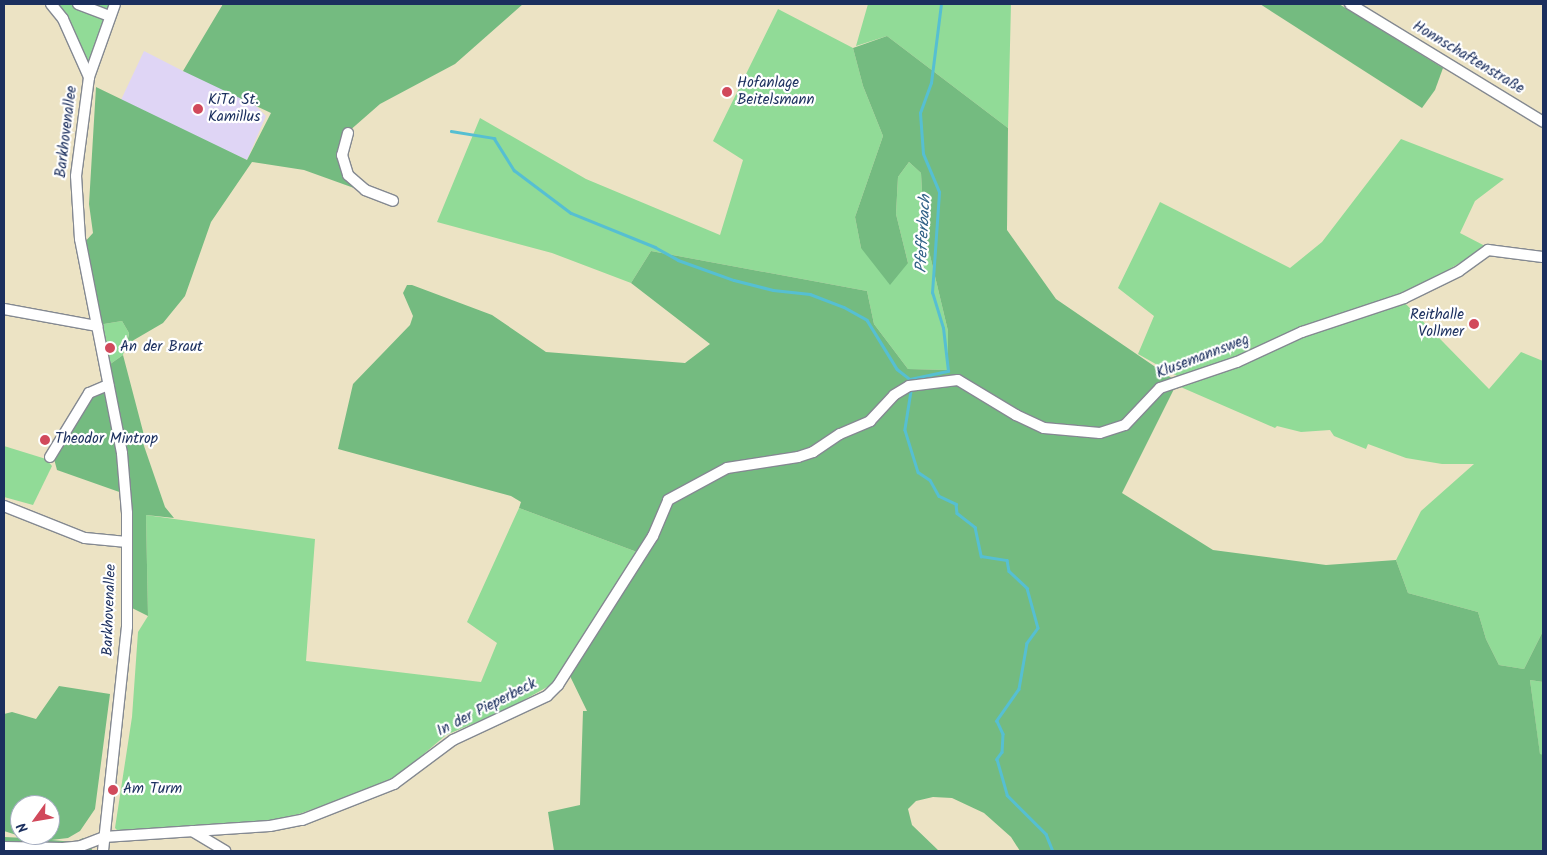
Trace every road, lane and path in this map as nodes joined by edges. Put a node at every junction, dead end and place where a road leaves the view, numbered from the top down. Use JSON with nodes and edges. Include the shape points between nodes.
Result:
{"nodes":[{"id":1,"x":51,"y":4,"type":"edge"},
{"id":2,"x":78,"y":4,"type":"edge"},
{"id":3,"x":115,"y":4,"type":"edge"},
{"id":4,"x":1350,"y":4,"type":"edge"},
{"id":5,"x":110,"y":16,"type":"junction"},
{"id":6,"x":89,"y":77,"type":"junction"},
{"id":7,"x":1543,"y":122,"type":"edge"},
{"id":8,"x":348,"y":133,"type":"dead end"},
{"id":9,"x":393,"y":200,"type":"dead end"},
{"id":10,"x":1543,"y":257,"type":"edge"},
{"id":11,"x":4,"y":309,"type":"edge"},
{"id":12,"x":97,"y":326,"type":"junction"},
{"id":13,"x":108,"y":385,"type":"junction"},
{"id":14,"x":813,"y":452,"type":"joint"},
{"id":15,"x":50,"y":458,"type":"dead end"},
{"id":16,"x":4,"y":506,"type":"edge"},
{"id":17,"x":127,"y":542,"type":"junction"},
{"id":18,"x":192,"y":831,"type":"junction"},
{"id":19,"x":104,"y":836,"type":"junction"},
{"id":20,"x":4,"y":847,"type":"edge"},
{"id":21,"x":103,"y":851,"type":"edge"},
{"id":22,"x":225,"y":851,"type":"edge"}],
"edges":[{"from":1,"to":6,"type":"street","via":[[63,19]]},
{"from":2,"to":5,"type":"street"},
{"from":3,"to":5,"type":"street","name":"Barkhovenallee"},
{"from":4,"to":7,"type":"street","name":"Honnschaftenstraße"},
{"from":5,"to":6,"type":"street","name":"Barkhovenallee"},
{"from":6,"to":12,"type":"street","name":"Barkhovenallee","via":[[76,167],[77,218]]},
{"from":8,"to":9,"type":"street","via":[[342,155],[348,175],[365,190]]},
{"from":10,"to":14,"type":"street","name":"Klusemannsweg","via":[[1488,250],[1459,271],[1404,298],[1302,332],[1237,362],[1160,388],[1125,424],[1100,433],[1044,428],[1016,415],[972,386],[958,380],[937,380],[901,390],[870,421],[840,434]]},
{"from":11,"to":12,"type":"street"},
{"from":12,"to":13,"type":"street","name":"Barkhovenallee"},
{"from":13,"to":15,"type":"street","via":[[89,393]]},
{"from":13,"to":17,"type":"street","name":"Barkhovenallee","via":[[122,453]]},
{"from":14,"to":18,"type":"street","name":"In der Pieperbeck","via":[[798,458],[727,468],[668,500],[648,544],[569,670],[547,696],[452,740],[394,784],[302,820]]},
{"from":16,"to":17,"type":"street","via":[[85,538]]},
{"from":17,"to":19,"type":"street","name":"Barkhovenallee","via":[[127,627]]},
{"from":18,"to":19,"type":"street","name":"In der Pieperbeck"},
{"from":18,"to":22,"type":"street"},
{"from":19,"to":20,"type":"street","via":[[81,846],[63,848]]},
{"from":19,"to":21,"type":"street"}]}
